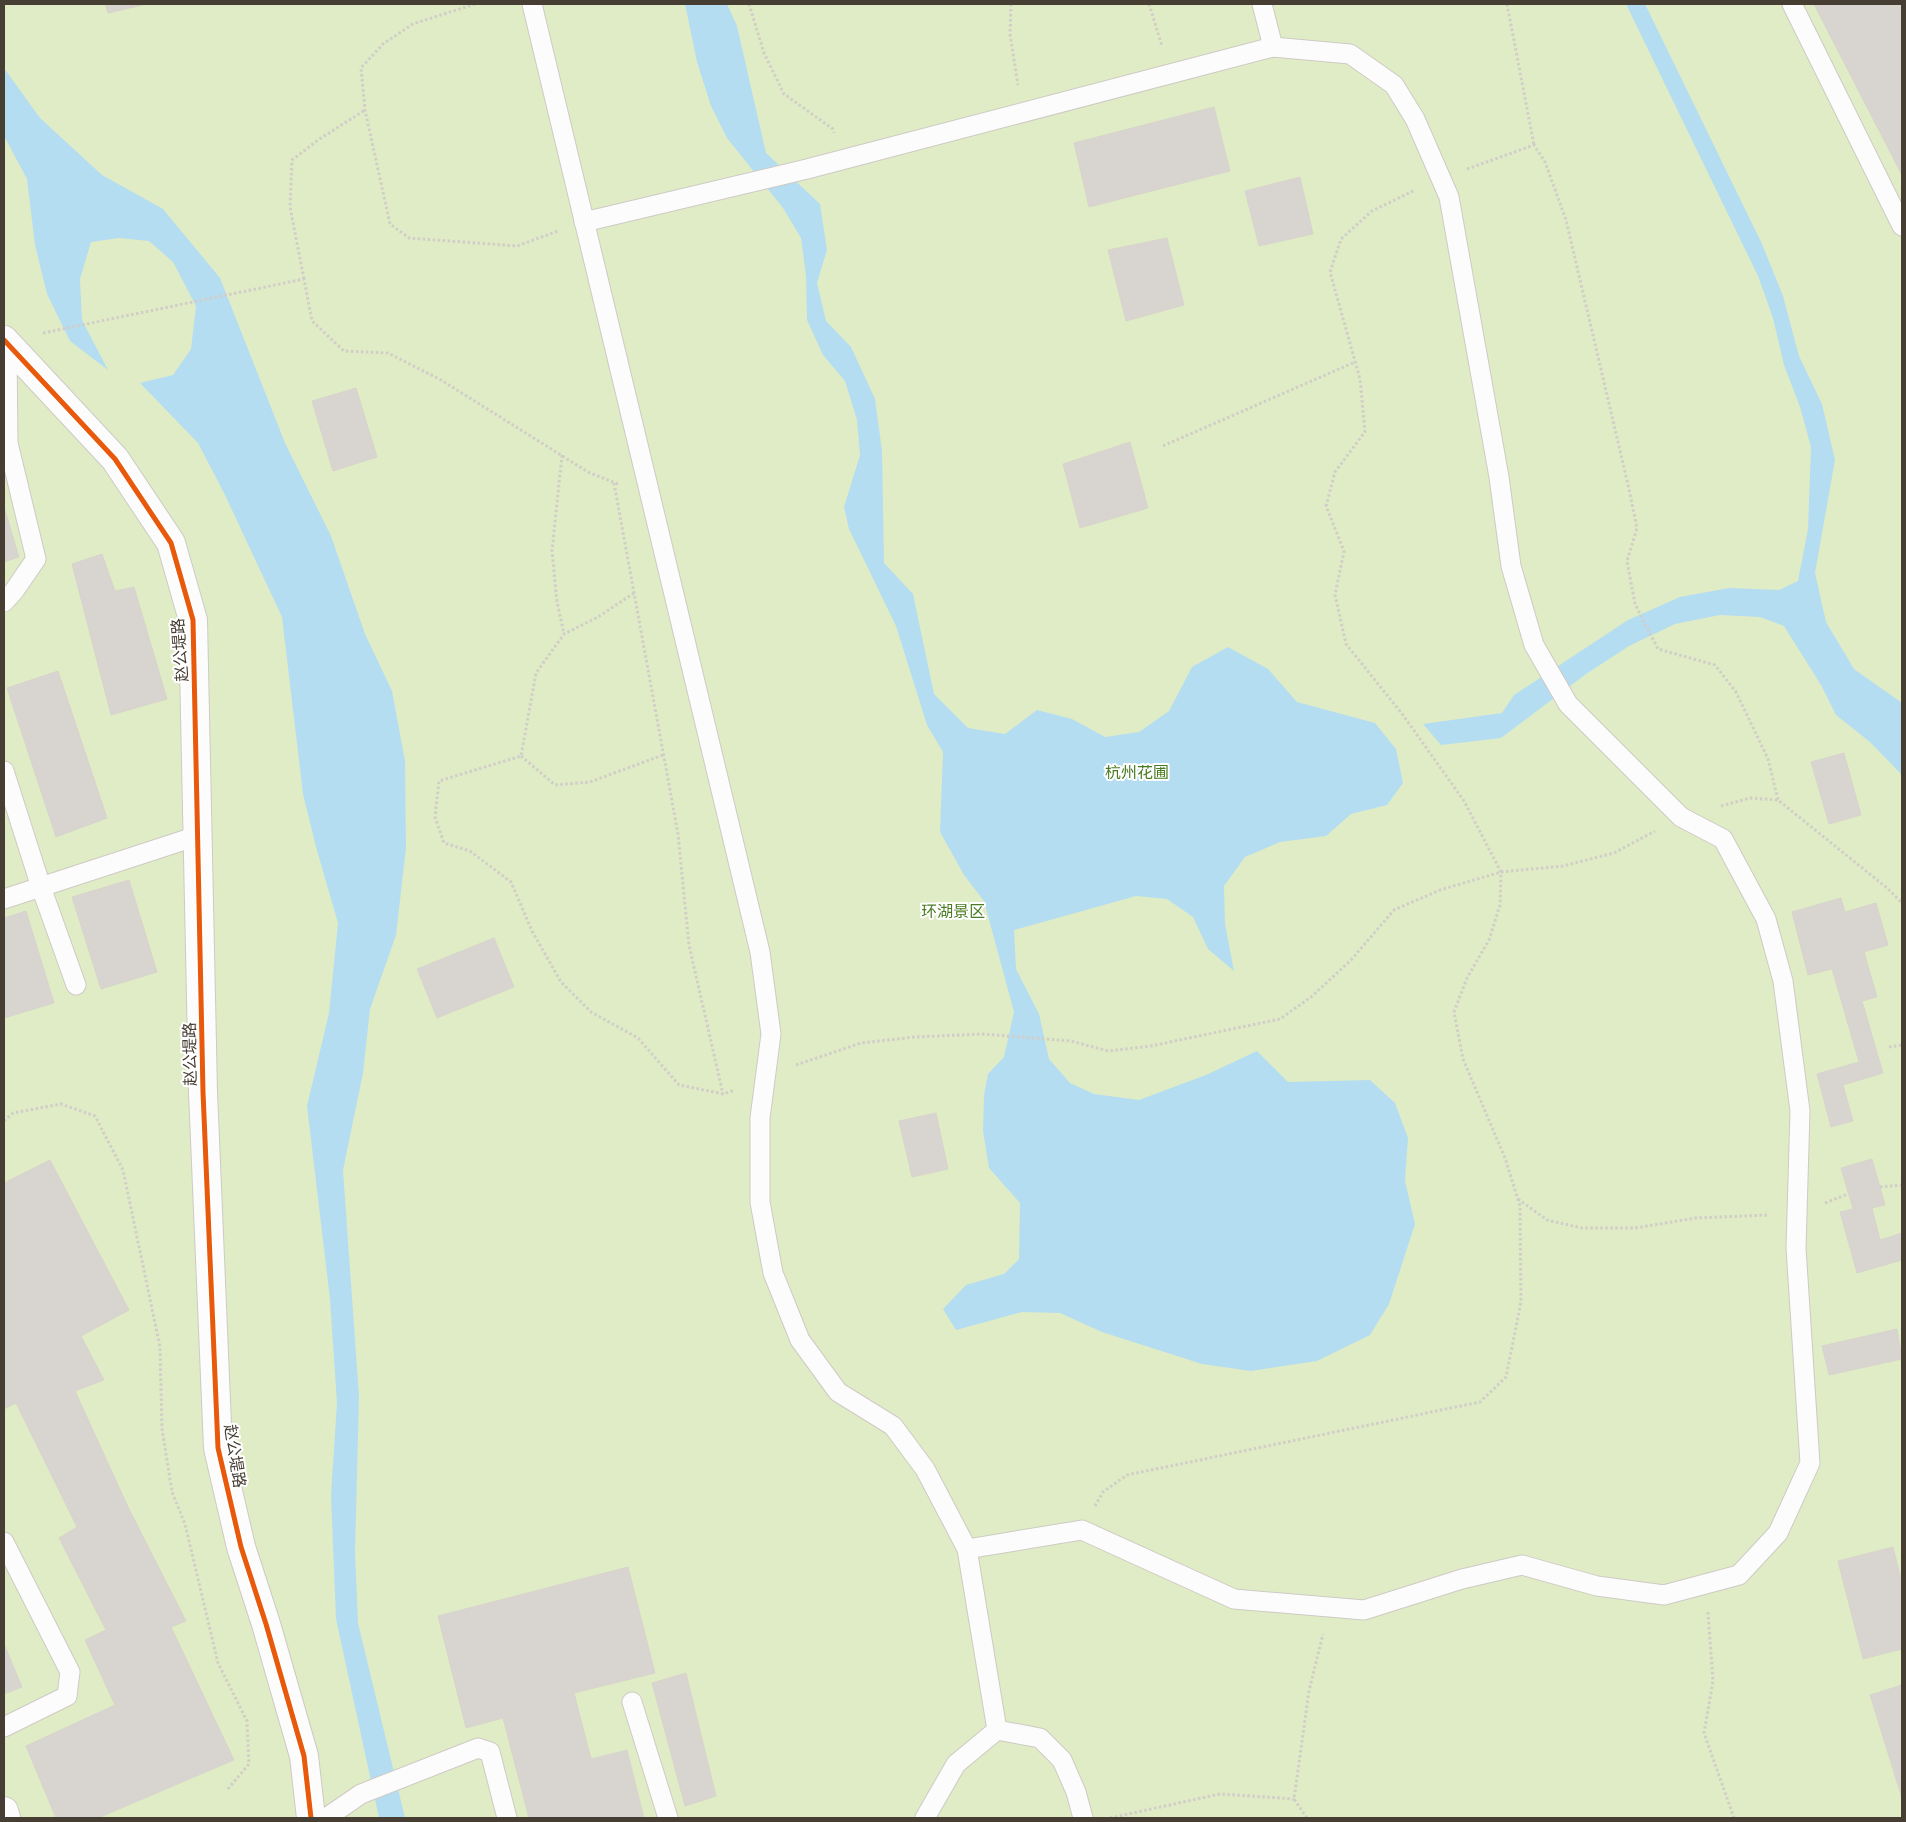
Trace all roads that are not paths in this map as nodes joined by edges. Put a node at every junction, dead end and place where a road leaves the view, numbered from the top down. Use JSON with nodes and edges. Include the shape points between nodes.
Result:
{"nodes":[{"id":1,"x":532,"y":4,"type":"edge"},
{"id":2,"x":1262,"y":4,"type":"edge"},
{"id":3,"x":1792,"y":4,"type":"edge"},
{"id":4,"x":1273,"y":47,"type":"junction"},
{"id":5,"x":584,"y":222,"type":"junction"},
{"id":6,"x":1902,"y":226,"type":"edge"},
{"id":7,"x":5,"y":343,"type":"edge"},
{"id":8,"x":4,"y":602,"type":"edge"},
{"id":9,"x":4,"y":771,"type":"edge"},
{"id":10,"x":197,"y":836,"type":"junction"},
{"id":11,"x":41,"y":887,"type":"junction"},
{"id":12,"x":4,"y":899,"type":"edge"},
{"id":13,"x":76,"y":985,"type":"dead end"},
{"id":14,"x":4,"y":1542,"type":"edge"},
{"id":15,"x":967,"y":1549,"type":"junction"},
{"id":16,"x":632,"y":1702,"type":"dead end"},
{"id":17,"x":4,"y":1727,"type":"edge"},
{"id":18,"x":997,"y":1730,"type":"junction"},
{"id":19,"x":4,"y":1811,"type":"edge"},
{"id":20,"x":6,"y":1818,"type":"edge"},
{"id":21,"x":311,"y":1818,"type":"edge"},
{"id":22,"x":326,"y":1818,"type":"edge"},
{"id":23,"x":507,"y":1818,"type":"edge"},
{"id":24,"x":668,"y":1818,"type":"edge"},
{"id":25,"x":925,"y":1818,"type":"edge"},
{"id":26,"x":1083,"y":1818,"type":"edge"}],
"edges":[{"from":1,"to":5,"type":"lane"},
{"from":2,"to":4,"type":"lane"},
{"from":3,"to":6,"type":"lane"},
{"from":4,"to":5,"type":"lane","via":[[808,169]]},
{"from":4,"to":15,"type":"lane","via":[[1350,54],[1394,85],[1415,119],[1449,197],[1499,477],[1511,566],[1534,645],[1568,704],[1681,817],[1723,840],[1766,919],[1783,981],[1800,1111],[1796,1248],[1810,1463],[1778,1533],[1739,1575],[1664,1595],[1598,1586],[1522,1565],[1462,1579],[1364,1610],[1234,1599],[1082,1530]]},
{"from":5,"to":15,"type":"lane","via":[[760,952],[771,1034],[760,1118],[760,1202],[773,1273],[800,1340],[838,1392],[893,1426],[925,1469]]},
{"from":7,"to":8,"type":"lane","via":[[8,444],[36,559]]},
{"from":7,"to":10,"type":"street","name":"赵公堤路","via":[[115,459],[171,543],[193,620]]},
{"from":9,"to":11,"type":"lane"},
{"from":10,"to":11,"type":"lane"},
{"from":10,"to":21,"type":"street","name":"赵公堤路","via":[[203,1092],[218,1448],[241,1547],[304,1756]]},
{"from":11,"to":12,"type":"lane"},
{"from":11,"to":13,"type":"lane"},
{"from":14,"to":17,"type":"lane","via":[[70,1672],[67,1696]]},
{"from":15,"to":18,"type":"lane"},
{"from":16,"to":24,"type":"lane"},
{"from":18,"to":25,"type":"lane","via":[[956,1764]]},
{"from":18,"to":26,"type":"lane","via":[[1040,1738],[1062,1760]]},
{"from":19,"to":20,"type":"street"},
{"from":22,"to":23,"type":"lane","via":[[361,1794],[478,1748],[490,1752]]}]}
